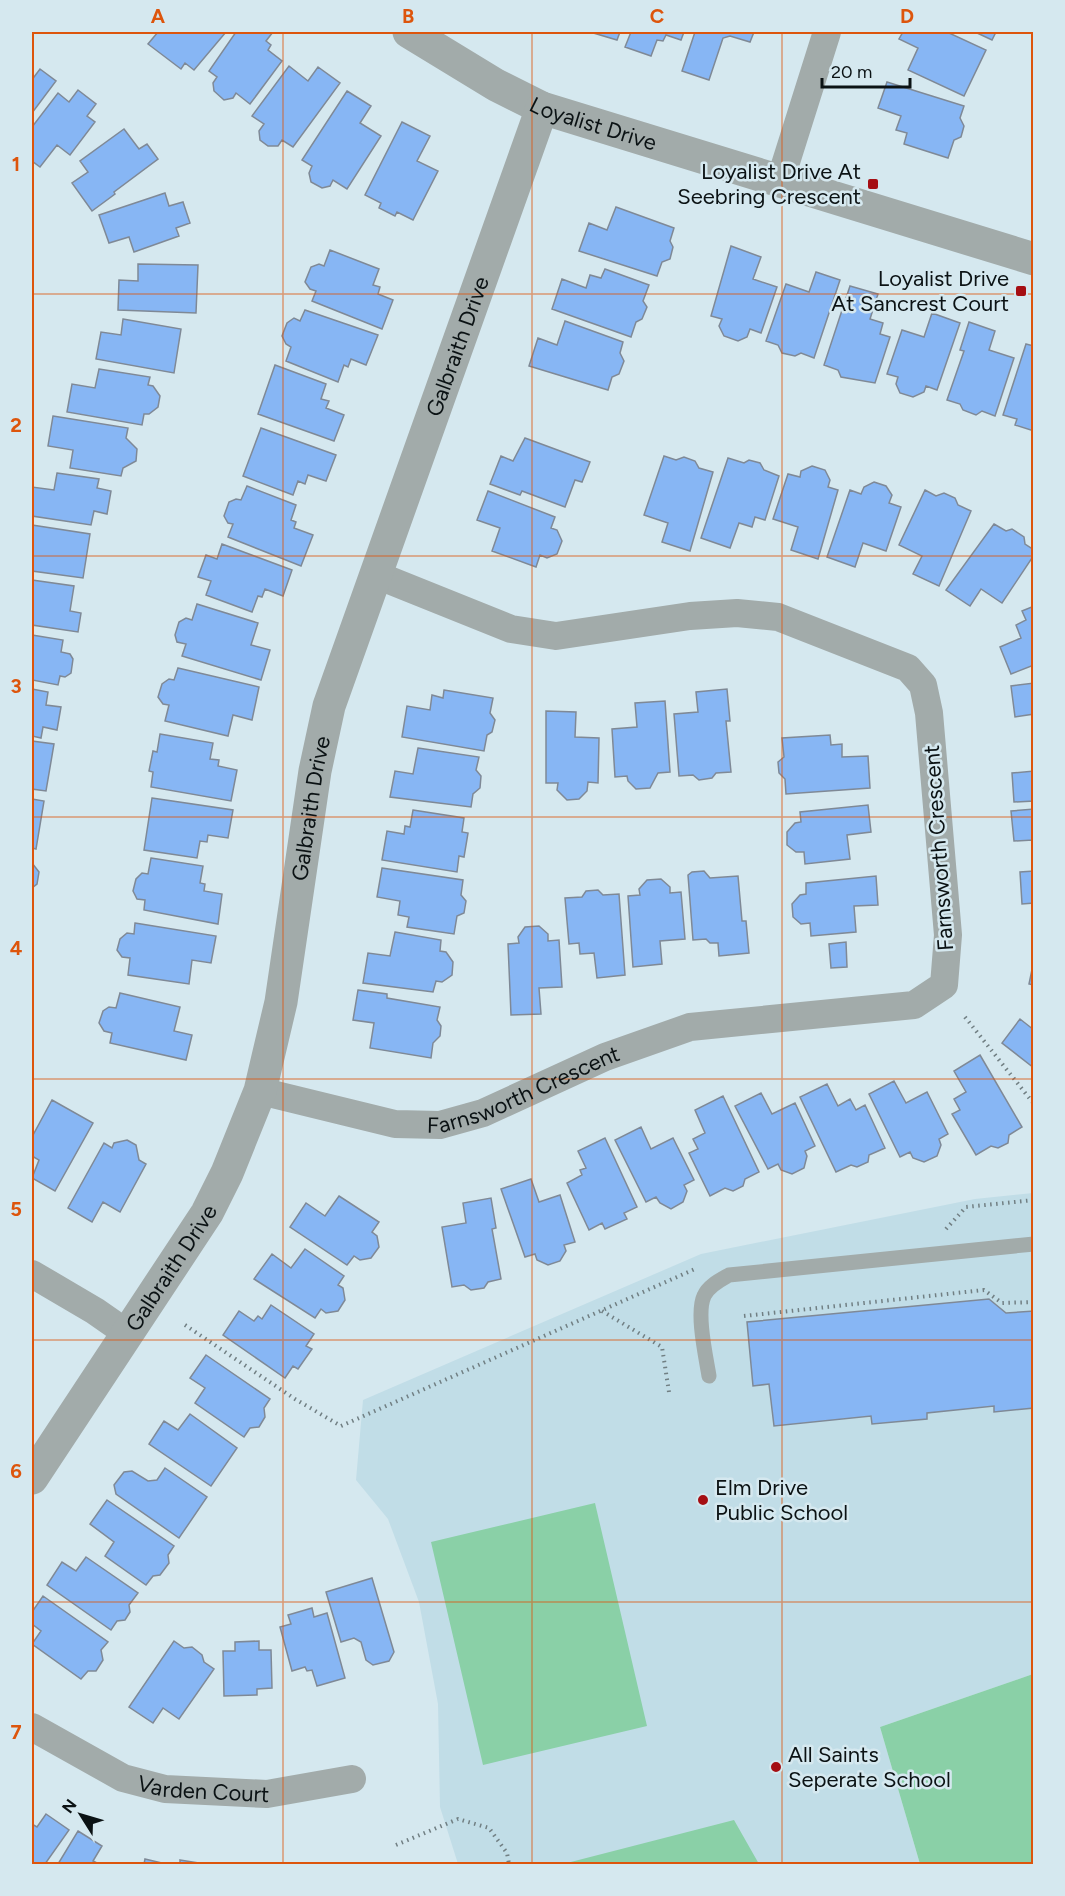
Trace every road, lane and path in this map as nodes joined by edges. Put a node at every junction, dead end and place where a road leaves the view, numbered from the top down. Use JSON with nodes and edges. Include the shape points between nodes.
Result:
{"nodes":[{"id":1,"x":409,"y":32,"type":"edge"},
{"id":2,"x":827,"y":32,"type":"edge"},
{"id":3,"x":542,"y":108,"type":"junction"},
{"id":4,"x":780,"y":181,"type":"junction"},
{"id":5,"x":1034,"y":259,"type":"edge"},
{"id":6,"x":374,"y":574,"type":"junction"},
{"id":7,"x":965,"y":1017,"type":"dead end"},
{"id":8,"x":260,"y":1091,"type":"junction"},
{"id":9,"x":1034,"y":1104,"type":"edge"},
{"id":10,"x":1034,"y":1200,"type":"edge"},
{"id":11,"x":944,"y":1231,"type":"dead end"},
{"id":12,"x":1034,"y":1244,"type":"edge"},
{"id":13,"x":32,"y":1274,"type":"edge"},
{"id":14,"x":729,"y":1275,"type":"junction"},
{"id":15,"x":1034,"y":1302,"type":"edge"},
{"id":16,"x":602,"y":1310,"type":"junction"},
{"id":17,"x":744,"y":1316,"type":"dead end"},
{"id":18,"x":185,"y":1325,"type":"dead end"},
{"id":19,"x":128,"y":1334,"type":"junction"},
{"id":20,"x":709,"y":1376,"type":"dead end"},
{"id":21,"x":669,"y":1392,"type":"dead end"},
{"id":22,"x":32,"y":1478,"type":"edge"},
{"id":23,"x":32,"y":1727,"type":"edge"},
{"id":24,"x":352,"y":1779,"type":"dead end"},
{"id":25,"x":396,"y":1845,"type":"dead end"},
{"id":26,"x":509,"y":1864,"type":"edge"}],
"edges":[{"from":1,"to":3,"type":"street","name":"Loyalist Drive"},
{"from":2,"to":4,"type":"street"},
{"from":3,"to":4,"type":"street","name":"Loyalist Drive"},
{"from":3,"to":6,"type":"street","name":"Galbraith Drive"},
{"from":4,"to":5,"type":"street","name":"Loyalist Drive"},
{"from":6,"to":8,"type":"street","name":"Galbraith Drive","via":[[329,706],[315,771],[280,1002]]},
{"from":6,"to":8,"type":"street","name":"Farnsworth Crescent","via":[[511,629],[556,636],[690,616],[737,613],[778,617],[908,668],[923,685],[929,712],[948,935],[944,985],[914,1005],[690,1027],[605,1057],[483,1113],[440,1125],[395,1124]]},
{"from":7,"to":9,"type":"path"},
{"from":8,"to":19,"type":"street","name":"Galbraith Drive","via":[[207,1213]]},
{"from":10,"to":11,"type":"path","via":[[966,1207]]},
{"from":12,"to":14,"type":"lane"},
{"from":13,"to":19,"type":"street"},
{"from":14,"to":16,"type":"path","via":[[700,1267]]},
{"from":14,"to":20,"type":"lane","via":[[715,1282],[704,1296],[702,1317]]},
{"from":15,"to":17,"type":"path","via":[[1002,1303],[984,1290]]},
{"from":16,"to":18,"type":"path","via":[[341,1426]]},
{"from":16,"to":21,"type":"path","via":[[627,1329],[662,1347]]},
{"from":19,"to":22,"type":"street","name":"Galbraith Drive"},
{"from":23,"to":24,"type":"street","name":"Varden Court","via":[[123,1778],[165,1788],[267,1794]]},
{"from":25,"to":26,"type":"path","via":[[458,1819],[489,1828],[507,1853]]}]}
